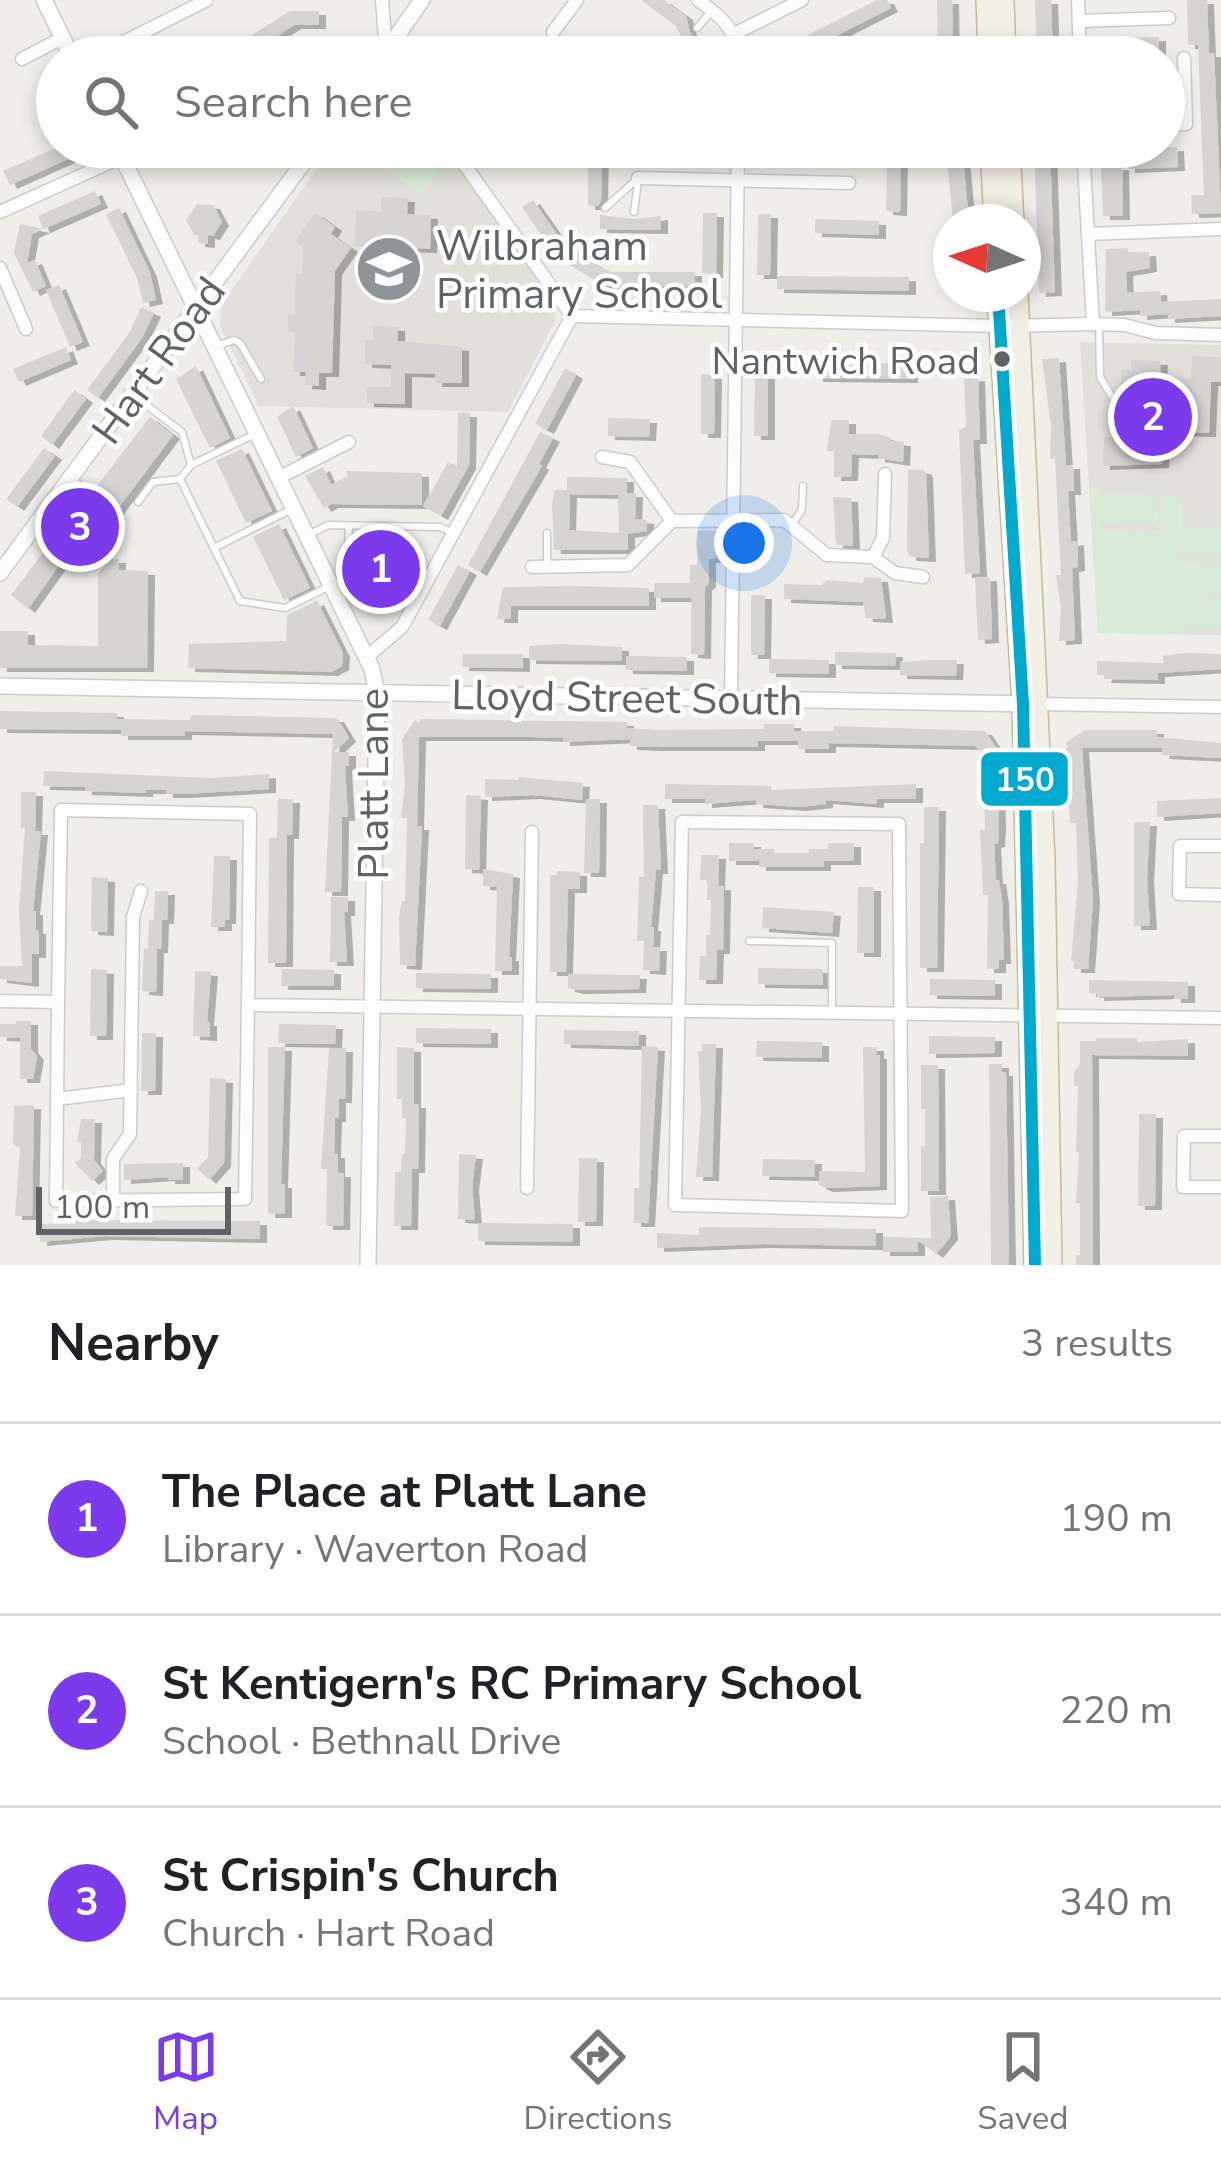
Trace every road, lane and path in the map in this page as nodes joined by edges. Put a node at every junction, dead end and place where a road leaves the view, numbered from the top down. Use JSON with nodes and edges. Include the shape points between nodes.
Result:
{"nodes":[{"id":1,"x":44,"y":0,"type":"edge"},
{"id":2,"x":207,"y":0,"type":"edge"},
{"id":3,"x":382,"y":0,"type":"edge"},
{"id":4,"x":422,"y":0,"type":"edge"},
{"id":5,"x":577,"y":0,"type":"edge"},
{"id":6,"x":698,"y":0,"type":"edge"},
{"id":7,"x":802,"y":0,"type":"edge"},
{"id":8,"x":987,"y":0,"type":"edge"},
{"id":9,"x":1003,"y":0,"type":"edge"},
{"id":10,"x":1078,"y":0,"type":"edge"},
{"id":11,"x":712,"y":10,"type":"junction"},
{"id":12,"x":1169,"y":18,"type":"dead end"},
{"id":13,"x":1079,"y":21,"type":"junction"},
{"id":14,"x":697,"y":28,"type":"dead end"},
{"id":15,"x":553,"y":32,"type":"dead end"},
{"id":16,"x":734,"y":34,"type":"joint"},
{"id":17,"x":61,"y":36,"type":"edge"},
{"id":18,"x":136,"y":36,"type":"edge"},
{"id":19,"x":383,"y":36,"type":"edge"},
{"id":20,"x":396,"y":36,"type":"edge"},
{"id":21,"x":994,"y":36,"type":"edge"},
{"id":22,"x":998,"y":36,"type":"edge"},
{"id":23,"x":1079,"y":36,"type":"edge"},
{"id":24,"x":36,"y":51,"type":"edge"},
{"id":25,"x":22,"y":58,"type":"dead end"},
{"id":26,"x":1185,"y":91,"type":"edge"},
{"id":27,"x":1185,"y":124,"type":"edge"},
{"id":28,"x":87,"y":168,"type":"edge"},
{"id":29,"x":127,"y":168,"type":"edge"},
{"id":30,"x":299,"y":168,"type":"edge"},
{"id":31,"x":467,"y":168,"type":"edge"},
{"id":32,"x":738,"y":168,"type":"edge"},
{"id":33,"x":993,"y":168,"type":"edge"},
{"id":34,"x":1010,"y":168,"type":"edge"},
{"id":35,"x":1084,"y":168,"type":"edge"},
{"id":36,"x":638,"y":178,"type":"junction"},
{"id":37,"x":738,"y":180,"type":"junction"},
{"id":38,"x":849,"y":183,"type":"dead end"},
{"id":39,"x":994,"y":204,"type":"edge"},
{"id":40,"x":1012,"y":204,"type":"edge"},
{"id":41,"x":605,"y":208,"type":"dead end"},
{"id":42,"x":0,"y":212,"type":"edge"},
{"id":43,"x":634,"y":212,"type":"dead end"},
{"id":44,"x":1221,"y":229,"type":"edge"},
{"id":45,"x":1088,"y":234,"type":"junction"},
{"id":46,"x":0,"y":268,"type":"edge"},
{"id":47,"x":196,"y":307,"type":"junction"},
{"id":48,"x":1004,"y":312,"type":"edge"},
{"id":49,"x":1012,"y":312,"type":"edge"},
{"id":50,"x":572,"y":316,"type":"junction"},
{"id":51,"x":736,"y":319,"type":"junction"},
{"id":52,"x":1096,"y":324,"type":"junction"},
{"id":53,"x":1009,"y":325,"type":"junction"},
{"id":54,"x":26,"y":329,"type":"dead end"},
{"id":55,"x":1221,"y":335,"type":"edge"},
{"id":56,"x":216,"y":346,"type":"junction"},
{"id":57,"x":261,"y":379,"type":"dead end"},
{"id":58,"x":1114,"y":400,"type":"dead end"},
{"id":59,"x":140,"y":401,"type":"dead end"},
{"id":60,"x":258,"y":433,"type":"junction"},
{"id":61,"x":349,"y":442,"type":"dead end"},
{"id":62,"x":602,"y":457,"type":"dead end"},
{"id":63,"x":191,"y":465,"type":"junction"},
{"id":64,"x":885,"y":474,"type":"dead end"},
{"id":65,"x":280,"y":477,"type":"junction"},
{"id":66,"x":180,"y":479,"type":"junction"},
{"id":67,"x":79,"y":484,"type":"dead end"},
{"id":68,"x":803,"y":486,"type":"dead end"},
{"id":69,"x":138,"y":502,"type":"dead end"},
{"id":70,"x":295,"y":507,"type":"junction"},
{"id":71,"x":672,"y":521,"type":"junction"},
{"id":72,"x":736,"y":522,"type":"junction"},
{"id":73,"x":793,"y":524,"type":"junction"},
{"id":74,"x":349,"y":525,"type":"junction"},
{"id":75,"x":454,"y":533,"type":"junction"},
{"id":76,"x":548,"y":533,"type":"dead end"},
{"id":77,"x":308,"y":535,"type":"junction"},
{"id":78,"x":107,"y":541,"type":"dead end"},
{"id":79,"x":214,"y":548,"type":"junction"},
{"id":80,"x":873,"y":557,"type":"junction"},
{"id":81,"x":347,"y":564,"type":"dead end"},
{"id":82,"x":532,"y":566,"type":"dead end"},
{"id":83,"x":547,"y":567,"type":"junction"},
{"id":84,"x":0,"y":573,"type":"edge"},
{"id":85,"x":923,"y":577,"type":"dead end"},
{"id":86,"x":333,"y":584,"type":"junction"},
{"id":87,"x":368,"y":656,"type":"junction"},
{"id":88,"x":0,"y":686,"type":"edge"},
{"id":89,"x":377,"y":694,"type":"junction"},
{"id":90,"x":731,"y":699,"type":"junction"},
{"id":91,"x":1031,"y":704,"type":"junction"},
{"id":92,"x":1221,"y":707,"type":"edge"},
{"id":93,"x":532,"y":832,"type":"dead end"},
{"id":94,"x":1221,"y":846,"type":"edge"},
{"id":95,"x":141,"y":891,"type":"dead end"},
{"id":96,"x":1221,"y":895,"type":"edge"},
{"id":97,"x":749,"y":941,"type":"dead end"},
{"id":98,"x":0,"y":1001,"type":"edge"},
{"id":99,"x":58,"y":1002,"type":"junction"},
{"id":100,"x":248,"y":1005,"type":"junction"},
{"id":101,"x":372,"y":1007,"type":"junction"},
{"id":102,"x":529,"y":1009,"type":"junction"},
{"id":103,"x":679,"y":1011,"type":"junction"},
{"id":104,"x":832,"y":1013,"type":"junction"},
{"id":105,"x":901,"y":1014,"type":"junction"},
{"id":106,"x":1039,"y":1016,"type":"junction"},
{"id":107,"x":1221,"y":1018,"type":"edge"},
{"id":108,"x":130,"y":1090,"type":"junction"},
{"id":109,"x":57,"y":1099,"type":"junction"},
{"id":110,"x":1221,"y":1136,"type":"edge"},
{"id":111,"x":1221,"y":1187,"type":"edge"},
{"id":112,"x":526,"y":1188,"type":"dead end"},
{"id":113,"x":113,"y":1201,"type":"junction"},
{"id":114,"x":368,"y":1265,"type":"edge"},
{"id":115,"x":1035,"y":1265,"type":"edge"},
{"id":116,"x":1051,"y":1265,"type":"edge"}],
"edges":[{"from":1,"to":17,"type":"street"},
{"from":2,"to":18,"type":"street"},
{"from":3,"to":19,"type":"street"},
{"from":4,"to":20,"type":"street"},
{"from":5,"to":15,"type":"street"},
{"from":6,"to":11,"type":"street"},
{"from":7,"to":16,"type":"street"},
{"from":8,"to":21,"type":"highway"},
{"from":9,"to":22,"type":"highway"},
{"from":10,"to":13,"type":"street"},
{"from":11,"to":14,"type":"lane"},
{"from":11,"to":16,"type":"street"},
{"from":12,"to":13,"type":"street"},
{"from":13,"to":23,"type":"street"},
{"from":24,"to":25,"type":"street"},
{"from":26,"to":27,"type":"street"},
{"from":28,"to":42,"type":"street"},
{"from":29,"to":47,"type":"street","name":"Platt Lane"},
{"from":30,"to":47,"type":"street","name":"Hart Road"},
{"from":31,"to":50,"type":"street"},
{"from":32,"to":37,"type":"street"},
{"from":33,"to":39,"type":"highway"},
{"from":34,"to":40,"type":"highway"},
{"from":35,"to":45,"type":"street"},
{"from":36,"to":37,"type":"street"},
{"from":36,"to":41,"type":"lane"},
{"from":36,"to":43,"type":"lane"},
{"from":37,"to":38,"type":"street"},
{"from":37,"to":51,"type":"street"},
{"from":44,"to":45,"type":"street"},
{"from":45,"to":52,"type":"street"},
{"from":46,"to":54,"type":"street"},
{"from":47,"to":56,"type":"street","name":"Platt Lane"},
{"from":47,"to":84,"type":"street","name":"Hart Road"},
{"from":48,"to":53,"type":"highway"},
{"from":49,"to":53,"type":"highway"},
{"from":50,"to":51,"type":"street"},
{"from":50,"to":75,"type":"street"},
{"from":51,"to":53,"type":"street"},
{"from":51,"to":72,"type":"street"},
{"from":52,"to":53,"type":"street"},
{"from":52,"to":55,"type":"street"},
{"from":52,"to":58,"type":"lane","via":[[1100,377]]},
{"from":53,"to":91,"type":"highway"},
{"from":56,"to":57,"type":"lane","via":[[240,343]]},
{"from":56,"to":60,"type":"street","name":"Platt Lane"},
{"from":59,"to":63,"type":"lane","via":[[182,433]]},
{"from":60,"to":63,"type":"lane"},
{"from":60,"to":65,"type":"street","name":"Platt Lane"},
{"from":61,"to":65,"type":"street"},
{"from":62,"to":71,"type":"street","via":[[630,462]]},
{"from":63,"to":66,"type":"lane"},
{"from":64,"to":80,"type":"street","via":[[883,538]]},
{"from":65,"to":70,"type":"street","name":"Platt Lane"},
{"from":66,"to":69,"type":"lane","via":[[153,482]]},
{"from":66,"to":79,"type":"lane"},
{"from":67,"to":78,"type":"lane","via":[[98,498],[115,532]]},
{"from":68,"to":73,"type":"lane"},
{"from":70,"to":77,"type":"street","name":"Platt Lane"},
{"from":70,"to":79,"type":"lane"},
{"from":71,"to":72,"type":"street"},
{"from":71,"to":83,"type":"street","via":[[628,565]]},
{"from":72,"to":73,"type":"street"},
{"from":72,"to":90,"type":"street"},
{"from":73,"to":80,"type":"street","via":[[827,555]]},
{"from":74,"to":75,"type":"lane"},
{"from":74,"to":77,"type":"lane"},
{"from":74,"to":81,"type":"lane"},
{"from":75,"to":87,"type":"street","via":[[402,627]]},
{"from":76,"to":83,"type":"lane"},
{"from":77,"to":86,"type":"street","name":"Platt Lane"},
{"from":79,"to":86,"type":"lane","via":[[240,601],[285,608]]},
{"from":80,"to":85,"type":"street","via":[[901,576]]},
{"from":82,"to":83,"type":"street"},
{"from":86,"to":87,"type":"street","name":"Platt Lane"},
{"from":87,"to":89,"type":"street","name":"Platt Lane"},
{"from":88,"to":89,"type":"street","name":"Lloyd Street South"},
{"from":89,"to":90,"type":"street","name":"Lloyd Street South"},
{"from":89,"to":101,"type":"street","name":"Platt Lane"},
{"from":90,"to":91,"type":"street","name":"Lloyd Street South"},
{"from":91,"to":92,"type":"street"},
{"from":91,"to":106,"type":"highway"},
{"from":93,"to":102,"type":"street"},
{"from":94,"to":96,"type":"street","via":[[1180,846],[1180,895]]},
{"from":95,"to":108,"type":"street","via":[[133,917]]},
{"from":97,"to":104,"type":"lane","via":[[832,943]]},
{"from":98,"to":99,"type":"street"},
{"from":99,"to":100,"type":"street","via":[[61,811],[99,811],[250,814]]},
{"from":99,"to":109,"type":"street"},
{"from":100,"to":101,"type":"street"},
{"from":100,"to":113,"type":"street","via":[[245,1199]]},
{"from":101,"to":102,"type":"street"},
{"from":101,"to":114,"type":"street","name":"Platt Lane"},
{"from":102,"to":103,"type":"street"},
{"from":102,"to":112,"type":"street"},
{"from":103,"to":104,"type":"street"},
{"from":103,"to":105,"type":"street","via":[[682,821],[899,824]]},
{"from":103,"to":105,"type":"street","via":[[675,1205],[902,1211]]},
{"from":104,"to":105,"type":"street"},
{"from":105,"to":106,"type":"street"},
{"from":106,"to":107,"type":"street"},
{"from":106,"to":115,"type":"highway"},
{"from":106,"to":116,"type":"highway"},
{"from":108,"to":109,"type":"street"},
{"from":108,"to":113,"type":"street","via":[[130,1134],[113,1159]]},
{"from":109,"to":113,"type":"street","via":[[56,1201]]},
{"from":110,"to":111,"type":"street","via":[[1184,1136],[1183,1186]]}]}
